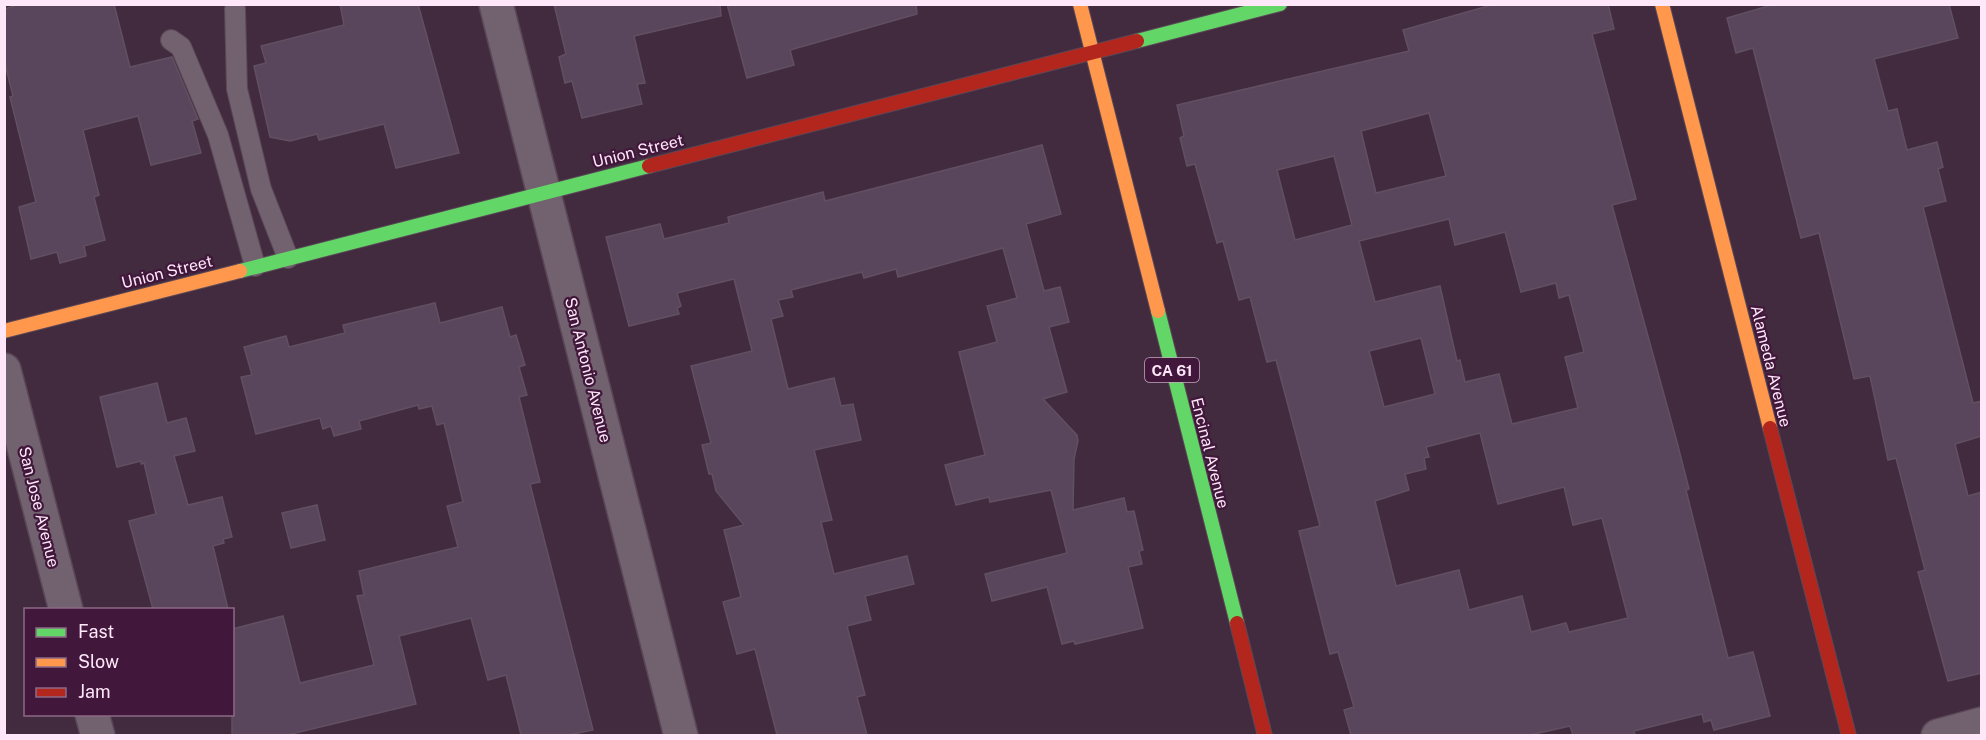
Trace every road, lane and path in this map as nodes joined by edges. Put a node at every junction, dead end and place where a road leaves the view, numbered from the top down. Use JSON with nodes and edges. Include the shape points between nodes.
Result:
{"nodes":[{"id":1,"x":496,"y":4,"type":"edge"},
{"id":2,"x":1080,"y":4,"type":"edge"},
{"id":3,"x":1280,"y":4,"type":"edge"},
{"id":4,"x":1662,"y":4,"type":"edge"},
{"id":5,"x":235,"y":9,"type":"dead end"},
{"id":6,"x":171,"y":40,"type":"dead end"},
{"id":7,"x":1092,"y":54,"type":"junction"},
{"id":8,"x":544,"y":192,"type":"junction"},
{"id":9,"x":288,"y":258,"type":"junction"},
{"id":10,"x":255,"y":267,"type":"junction"},
{"id":11,"x":4,"y":331,"type":"edge"},
{"id":12,"x":4,"y":370,"type":"edge"},
{"id":13,"x":66,"y":608,"type":"edge"},
{"id":14,"x":93,"y":716,"type":"edge"},
{"id":15,"x":1982,"y":724,"type":"edge"},
{"id":16,"x":98,"y":735,"type":"edge"},
{"id":17,"x":681,"y":735,"type":"edge"},
{"id":18,"x":1265,"y":735,"type":"edge"},
{"id":19,"x":1849,"y":735,"type":"edge"},
{"id":20,"x":1938,"y":735,"type":"edge"}],
"edges":[{"from":1,"to":8,"type":"street","name":"San Antonio Avenue"},
{"from":2,"to":7,"type":"street","name":"Encinal Avenue","number":"CA 61"},
{"from":3,"to":7,"type":"street","name":"Union Street"},
{"from":4,"to":19,"type":"street","name":"Alameda Avenue"},
{"from":5,"to":9,"type":"lane","via":[[237,89],[261,189]]},
{"from":6,"to":10,"type":"lane","via":[[181,47],[218,135]]},
{"from":7,"to":8,"type":"street","name":"Union Street"},
{"from":7,"to":18,"type":"street","name":"Encinal Avenue","number":"CA 61"},
{"from":8,"to":9,"type":"street","name":"Union Street"},
{"from":8,"to":17,"type":"street","name":"San Antonio Avenue"},
{"from":9,"to":10,"type":"street","name":"Union Street"},
{"from":10,"to":11,"type":"street","name":"Union Street"},
{"from":12,"to":13,"type":"street","name":"San Jose Avenue"},
{"from":14,"to":16,"type":"street"},
{"from":15,"to":20,"type":"street"}]}
